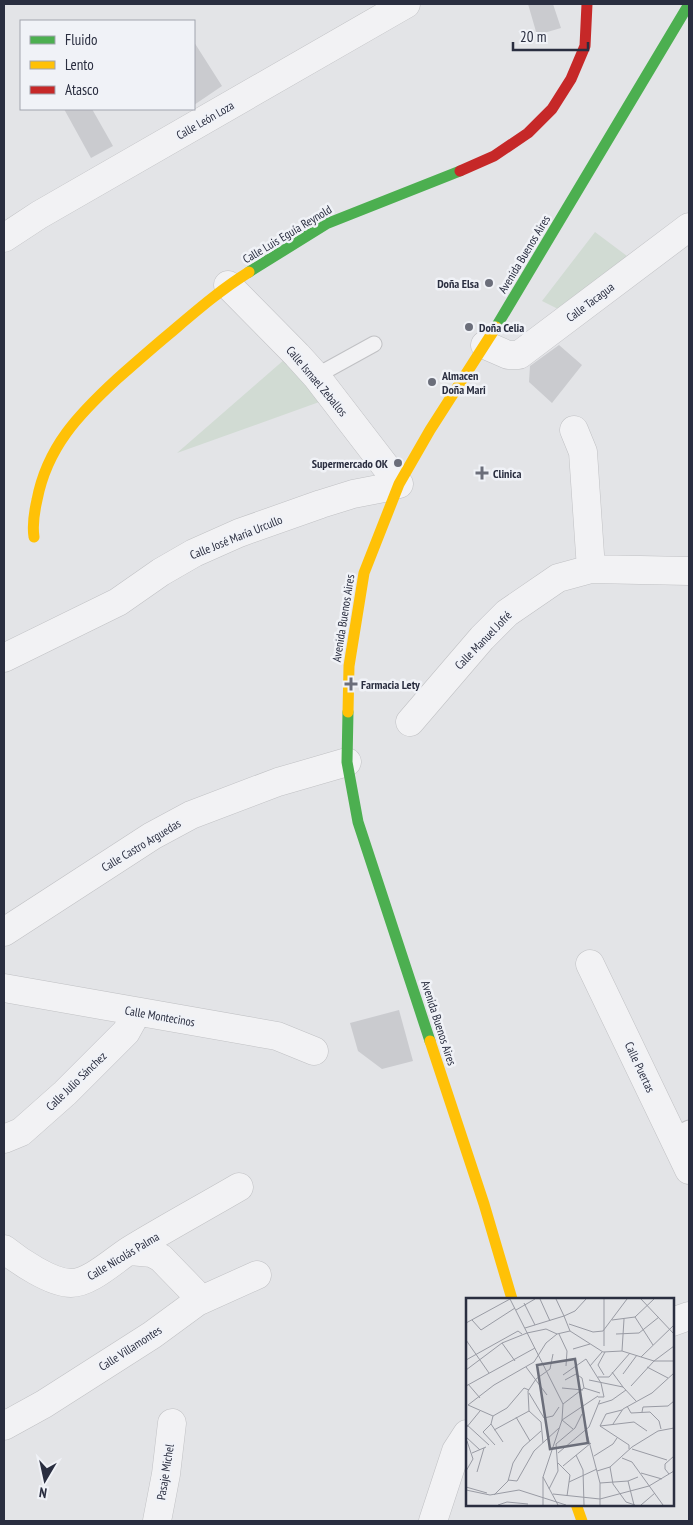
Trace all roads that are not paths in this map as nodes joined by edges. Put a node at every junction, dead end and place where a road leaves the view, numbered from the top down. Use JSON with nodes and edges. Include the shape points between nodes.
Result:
{"nodes":[{"id":1,"x":406,"y":4,"type":"edge"},
{"id":2,"x":587,"y":4,"type":"edge"},
{"id":3,"x":689,"y":4,"type":"edge"},
{"id":4,"x":689,"y":227,"type":"edge"},
{"id":5,"x":5,"y":231,"type":"edge"},
{"id":6,"x":228,"y":286,"type":"junction"},
{"id":7,"x":374,"y":344,"type":"dead end"},
{"id":8,"x":486,"y":345,"type":"junction"},
{"id":9,"x":316,"y":376,"type":"junction"},
{"id":10,"x":574,"y":430,"type":"dead end"},
{"id":11,"x":399,"y":484,"type":"junction"},
{"id":12,"x":34,"y":537,"type":"dead end"},
{"id":13,"x":591,"y":569,"type":"junction"},
{"id":14,"x":689,"y":572,"type":"edge"},
{"id":15,"x":4,"y":658,"type":"edge"},
{"id":16,"x":410,"y":722,"type":"dead end"},
{"id":17,"x":346,"y":762,"type":"junction"},
{"id":18,"x":4,"y":932,"type":"edge"},
{"id":19,"x":590,"y":964,"type":"dead end"},
{"id":20,"x":4,"y":988,"type":"edge"},
{"id":21,"x":137,"y":1012,"type":"junction"},
{"id":22,"x":314,"y":1051,"type":"dead end"},
{"id":23,"x":681,"y":1132,"type":"edge"},
{"id":24,"x":4,"y":1139,"type":"edge"},
{"id":25,"x":689,"y":1170,"type":"edge"},
{"id":26,"x":239,"y":1187,"type":"dead end"},
{"id":27,"x":4,"y":1249,"type":"edge"},
{"id":28,"x":130,"y":1251,"type":"junction"},
{"id":29,"x":257,"y":1274,"type":"dead end"},
{"id":30,"x":512,"y":1298,"type":"edge"},
{"id":31,"x":197,"y":1302,"type":"junction"},
{"id":32,"x":689,"y":1316,"type":"edge"},
{"id":33,"x":673,"y":1322,"type":"edge"},
{"id":34,"x":172,"y":1423,"type":"dead end"},
{"id":35,"x":4,"y":1426,"type":"edge"},
{"id":36,"x":466,"y":1436,"type":"edge"},
{"id":37,"x":576,"y":1505,"type":"edge"},
{"id":38,"x":157,"y":1521,"type":"edge"},
{"id":39,"x":433,"y":1521,"type":"edge"},
{"id":40,"x":582,"y":1521,"type":"edge"}],
"edges":[{"from":1,"to":5,"type":"street","name":"Calle León Loza","via":[[39,215]]},
{"from":2,"to":6,"type":"main road","name":"Calle Luis Eguía Reynold","via":[[585,46],[572,79],[552,109],[528,132],[494,156],[326,224]]},
{"from":3,"to":8,"type":"main road","name":"Avenida Buenos Aires"},
{"from":4,"to":8,"type":"street","name":"Calle Tacagua","via":[[519,355],[508,355]]},
{"from":6,"to":9,"type":"street","name":"Calle Ismael Zeballos"},
{"from":6,"to":12,"type":"main road","name":"Calle Luis Eguía Reynold","via":[[113,382],[71,426],[55,449],[39,488],[32,523]]},
{"from":7,"to":9,"type":"lane"},
{"from":8,"to":11,"type":"main road","name":"Avenida Buenos Aires"},
{"from":9,"to":11,"type":"street","name":"Calle Ismael Zeballos"},
{"from":10,"to":13,"type":"street","via":[[582,452]]},
{"from":11,"to":15,"type":"street","name":"Calle José María Urcullo","via":[[321,504],[194,553],[118,602]]},
{"from":11,"to":17,"type":"main road","name":"Avenida Buenos Aires","via":[[364,572],[349,666]]},
{"from":13,"to":14,"type":"street","name":"Calle Manuel Jofré"},
{"from":13,"to":16,"type":"street","name":"Calle Manuel Jofré","via":[[558,578],[508,613],[482,638]]},
{"from":17,"to":18,"type":"street","name":"Calle Castro Arguedas","via":[[278,782],[192,815],[152,836]]},
{"from":17,"to":30,"type":"main road","name":"Avenida Buenos Aires","via":[[358,822]]},
{"from":19,"to":23,"type":"street","name":"Calle Puertas"},
{"from":20,"to":21,"type":"street","name":"Calle Montecinos"},
{"from":21,"to":22,"type":"street","name":"Calle Montecinos","via":[[277,1036]]},
{"from":21,"to":24,"type":"street","name":"Calle Julio Sánchez","via":[[126,1032],[79,1080],[21,1132]]},
{"from":23,"to":25,"type":"street","name":"Calle Puertas"},
{"from":26,"to":28,"type":"street","name":"Calle Nicolás Palma"},
{"from":27,"to":28,"type":"street","name":"Calle Nicolás Palma","via":[[50,1276],[69,1283],[88,1278]]},
{"from":28,"to":31,"type":"street","via":[[152,1253],[161,1258],[194,1292]]},
{"from":29,"to":31,"type":"street","name":"Calle Villamontes"},
{"from":31,"to":35,"type":"street","name":"Calle Villamontes","via":[[152,1335]]},
{"from":32,"to":33,"type":"street"},
{"from":34,"to":38,"type":"street","name":"Pasaje Michel"},
{"from":36,"to":39,"type":"street","via":[[456,1451]]},
{"from":37,"to":40,"type":"main road"}]}
